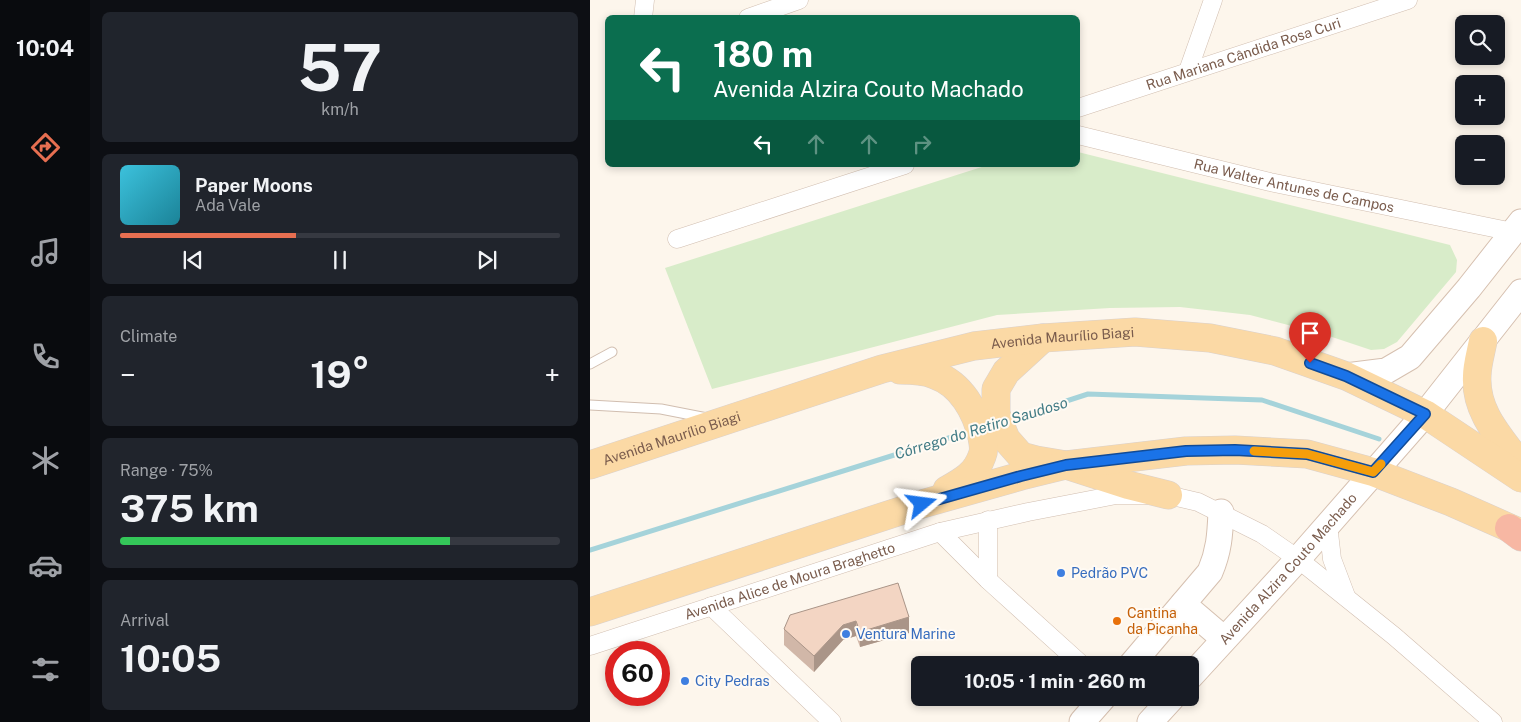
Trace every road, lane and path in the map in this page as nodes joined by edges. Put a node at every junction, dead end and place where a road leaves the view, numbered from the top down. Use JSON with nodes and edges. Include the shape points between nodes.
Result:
{"nodes":[{"id":1,"x":645,"y":0,"type":"edge"},
{"id":2,"x":799,"y":0,"type":"edge"},
{"id":3,"x":1213,"y":0,"type":"edge"},
{"id":4,"x":1408,"y":0,"type":"edge"},
{"id":5,"x":643,"y":15,"type":"edge"},
{"id":6,"x":756,"y":15,"type":"edge"},
{"id":7,"x":1188,"y":71,"type":"junction"},
{"id":8,"x":1080,"y":107,"type":"edge"},
{"id":9,"x":1080,"y":135,"type":"edge"},
{"id":10,"x":899,"y":167,"type":"edge"},
{"id":11,"x":1517,"y":227,"type":"edge"},
{"id":12,"x":677,"y":239,"type":"dead end"},
{"id":13,"x":1521,"y":292,"type":"edge"},
{"id":14,"x":1043,"y":338,"type":"junction"},
{"id":15,"x":1483,"y":341,"type":"junction"},
{"id":16,"x":612,"y":352,"type":"dead end"},
{"id":17,"x":590,"y":364,"type":"edge"},
{"id":18,"x":882,"y":369,"type":"junction"},
{"id":19,"x":1346,"y":376,"type":"junction"},
{"id":20,"x":590,"y":405,"type":"edge"},
{"id":21,"x":1425,"y":414,"type":"junction"},
{"id":22,"x":722,"y":421,"type":"junction"},
{"id":23,"x":995,"y":444,"type":"junction"},
{"id":24,"x":590,"y":465,"type":"edge"},
{"id":25,"x":1066,"y":465,"type":"junction"},
{"id":26,"x":1521,"y":466,"type":"edge"},
{"id":27,"x":1373,"y":472,"type":"junction"},
{"id":28,"x":1521,"y":478,"type":"edge"},
{"id":29,"x":1168,"y":495,"type":"junction"},
{"id":30,"x":922,"y":504,"type":"junction"},
{"id":31,"x":1221,"y":512,"type":"junction"},
{"id":32,"x":988,"y":520,"type":"junction"},
{"id":33,"x":1328,"y":524,"type":"junction"},
{"id":34,"x":940,"y":532,"type":"junction"},
{"id":35,"x":1517,"y":533,"type":"edge"},
{"id":36,"x":1298,"y":559,"type":"junction"},
{"id":37,"x":988,"y":580,"type":"junction"},
{"id":38,"x":1347,"y":598,"type":"junction"},
{"id":39,"x":1182,"y":604,"type":"junction"},
{"id":40,"x":711,"y":606,"type":"junction"},
{"id":41,"x":590,"y":612,"type":"edge"},
{"id":42,"x":1224,"y":639,"type":"junction"},
{"id":43,"x":590,"y":646,"type":"edge"},
{"id":44,"x":1072,"y":656,"type":"edge"},
{"id":45,"x":1139,"y":656,"type":"edge"},
{"id":46,"x":1199,"y":667,"type":"edge"},
{"id":47,"x":1096,"y":706,"type":"edge"},
{"id":48,"x":1165,"y":706,"type":"edge"},
{"id":49,"x":832,"y":722,"type":"edge"},
{"id":50,"x":1082,"y":722,"type":"edge"},
{"id":51,"x":1151,"y":722,"type":"edge"},
{"id":52,"x":1493,"y":722,"type":"edge"}],
"edges":[{"from":1,"to":5,"type":"street"},
{"from":2,"to":6,"type":"street"},
{"from":3,"to":7,"type":"street"},
{"from":4,"to":7,"type":"street","name":"Rua Mariana Cândida Rosa Curi"},
{"from":7,"to":8,"type":"street","name":"Rua Mariana Cândida Rosa Curi"},
{"from":9,"to":11,"type":"street","name":"Rua Walter Antunes de Campos","via":[[1270,182]]},
{"from":10,"to":12,"type":"street"},
{"from":11,"to":19,"type":"street","via":[[1410,357],[1386,371]]},
{"from":13,"to":15,"type":"street","name":"Avenida Alzira Couto Machado"},
{"from":14,"to":18,"type":"main road","name":"Avenida Maurílio Biagi","via":[[974,346]]},
{"from":14,"to":19,"type":"main road","name":"Avenida Maurílio Biagi","via":[[1135,332],[1210,338],[1275,351]]},
{"from":14,"to":23,"type":"main road","via":[[1006,372],[996,389]]},
{"from":15,"to":21,"type":"street","name":"Avenida Alzira Couto Machado"},
{"from":15,"to":26,"type":"main road","via":[[1477,377],[1480,401],[1489,424]]},
{"from":16,"to":17,"type":"lane"},
{"from":18,"to":22,"type":"main road","name":"Avenida Maurílio Biagi"},
{"from":18,"to":23,"type":"main road","via":[[920,370],[954,385]]},
{"from":19,"to":21,"type":"main road","name":"Avenida Maurílio Biagi"},
{"from":20,"to":22,"type":"lane","via":[[661,409]]},
{"from":21,"to":27,"type":"street","name":"Avenida Alzira Couto Machado"},
{"from":21,"to":28,"type":"main road","name":"Avenida Maurílio Biagi"},
{"from":22,"to":24,"type":"main road","name":"Avenida Maurílio Biagi"},
{"from":23,"to":25,"type":"main road","via":[[1021,456]]},
{"from":23,"to":30,"type":"main road","via":[[968,479]]},
{"from":25,"to":27,"type":"main road","via":[[1186,451],[1235,450],[1307,454]]},
{"from":25,"to":29,"type":"main road"},
{"from":25,"to":30,"type":"main road"},
{"from":27,"to":33,"type":"street","name":"Avenida Alzira Couto Machado"},
{"from":27,"to":35,"type":"main road"},
{"from":29,"to":31,"type":"street"},
{"from":29,"to":32,"type":"street","name":"Avenida Alice de Moura Braghetto","via":[[1116,495]]},
{"from":30,"to":41,"type":"main road"},
{"from":31,"to":36,"type":"street","via":[[1262,534]]},
{"from":31,"to":39,"type":"street","via":[[1216,558],[1210,572]]},
{"from":32,"to":34,"type":"street","name":"Avenida Alice de Moura Braghetto"},
{"from":32,"to":37,"type":"street"},
{"from":33,"to":36,"type":"street","name":"Avenida Alzira Couto Machado"},
{"from":33,"to":38,"type":"street","via":[[1332,558]]},
{"from":34,"to":37,"type":"street"},
{"from":34,"to":40,"type":"street","name":"Avenida Alice de Moura Braghetto"},
{"from":36,"to":38,"type":"street"},
{"from":36,"to":42,"type":"street","name":"Avenida Alzira Couto Machado"},
{"from":37,"to":44,"type":"street"},
{"from":38,"to":52,"type":"street"},
{"from":39,"to":42,"type":"street"},
{"from":39,"to":45,"type":"street"},
{"from":40,"to":43,"type":"street","name":"Avenida Alice de Moura Braghetto"},
{"from":40,"to":49,"type":"street"},
{"from":42,"to":46,"type":"street","name":"Avenida Alzira Couto Machado"},
{"from":47,"to":50,"type":"street"},
{"from":48,"to":51,"type":"street"}]}
